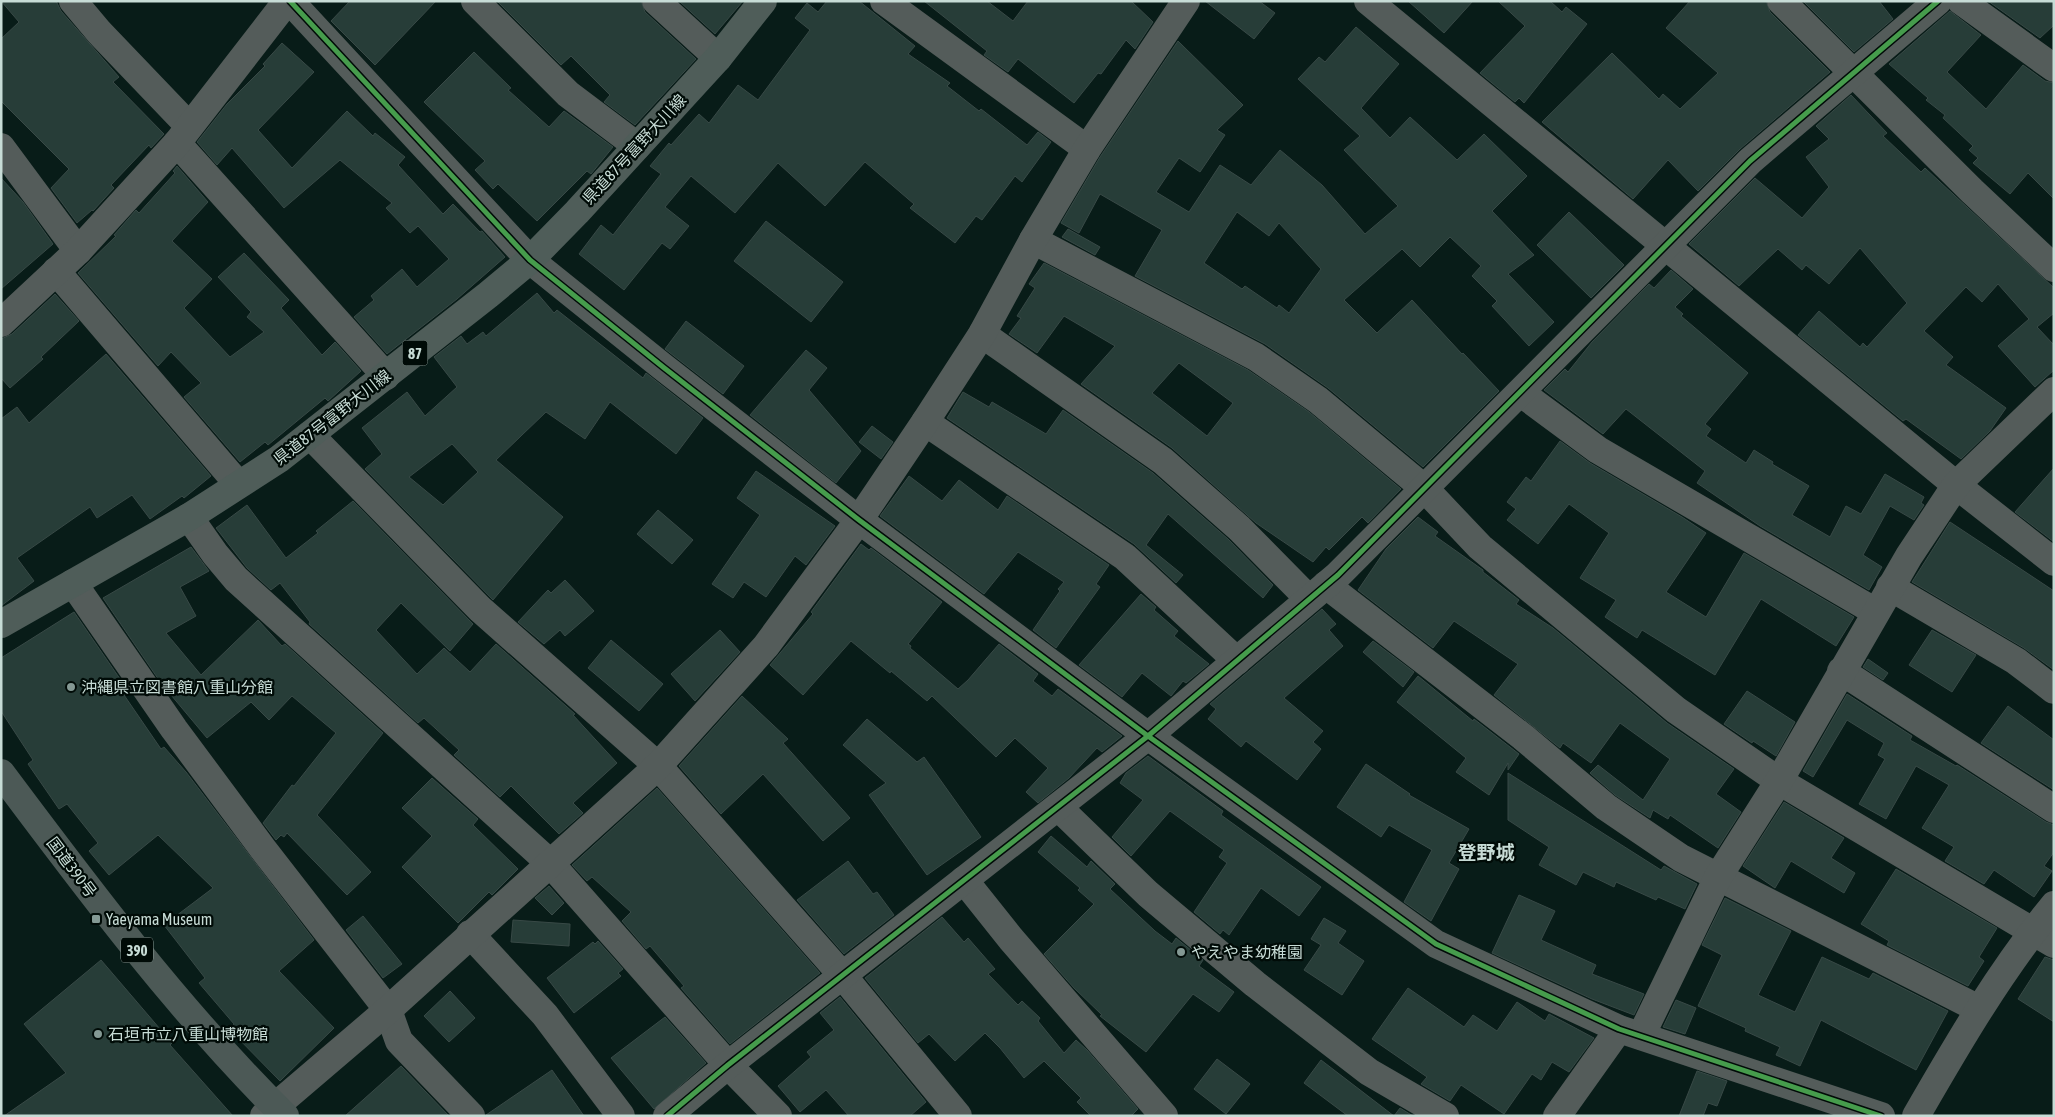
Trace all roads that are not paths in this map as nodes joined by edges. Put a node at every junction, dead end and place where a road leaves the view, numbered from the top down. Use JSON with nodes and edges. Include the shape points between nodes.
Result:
{"nodes":[{"id":1,"x":73,"y":1,"type":"edge"},
{"id":2,"x":289,"y":1,"type":"edge"},
{"id":3,"x":474,"y":1,"type":"edge"},
{"id":4,"x":656,"y":1,"type":"edge"},
{"id":5,"x":763,"y":1,"type":"edge"},
{"id":6,"x":884,"y":1,"type":"edge"},
{"id":7,"x":1368,"y":1,"type":"edge"},
{"id":8,"x":1781,"y":1,"type":"edge"},
{"id":9,"x":1938,"y":1,"type":"edge"},
{"id":10,"x":1961,"y":1,"type":"edge"},
{"id":11,"x":1181,"y":3,"type":"edge"},
{"id":12,"x":718,"y":58,"type":"junction"},
{"id":13,"x":2054,"y":68,"type":"edge"},
{"id":14,"x":1854,"y":73,"type":"junction"},
{"id":15,"x":183,"y":135,"type":"junction"},
{"id":16,"x":637,"y":146,"type":"junction"},
{"id":17,"x":1,"y":147,"type":"edge"},
{"id":18,"x":1087,"y":149,"type":"junction"},
{"id":19,"x":1033,"y":240,"type":"junction"},
{"id":20,"x":1666,"y":247,"type":"junction"},
{"id":21,"x":78,"y":251,"type":"junction"},
{"id":22,"x":530,"y":260,"type":"junction"},
{"id":23,"x":2054,"y":268,"type":"edge"},
{"id":24,"x":56,"y":271,"type":"junction"},
{"id":25,"x":1,"y":324,"type":"edge"},
{"id":26,"x":982,"y":334,"type":"junction"},
{"id":27,"x":386,"y":376,"type":"junction"},
{"id":28,"x":2054,"y":391,"type":"edge"},
{"id":29,"x":1521,"y":393,"type":"junction"},
{"id":30,"x":926,"y":422,"type":"junction"},
{"id":31,"x":310,"y":435,"type":"junction"},
{"id":32,"x":238,"y":484,"type":"junction"},
{"id":33,"x":1956,"y":485,"type":"junction"},
{"id":34,"x":1425,"y":489,"type":"junction"},
{"id":35,"x":188,"y":517,"type":"junction"},
{"id":36,"x":859,"y":520,"type":"junction"},
{"id":37,"x":2054,"y":562,"type":"edge"},
{"id":38,"x":73,"y":583,"type":"junction"},
{"id":39,"x":1890,"y":587,"type":"junction"},
{"id":40,"x":1318,"y":592,"type":"junction"},
{"id":41,"x":1876,"y":612,"type":"junction"},
{"id":42,"x":1,"y":624,"type":"edge"},
{"id":43,"x":1237,"y":661,"type":"junction"},
{"id":44,"x":1841,"y":670,"type":"junction"},
{"id":45,"x":2054,"y":690,"type":"edge"},
{"id":46,"x":1148,"y":736,"type":"junction"},
{"id":47,"x":658,"y":766,"type":"junction"},
{"id":48,"x":1,"y":773,"type":"edge"},
{"id":49,"x":1779,"y":781,"type":"junction"},
{"id":50,"x":1058,"y":807,"type":"junction"},
{"id":51,"x":2054,"y":809,"type":"edge"},
{"id":52,"x":550,"y":863,"type":"junction"},
{"id":53,"x":1718,"y":877,"type":"junction"},
{"id":54,"x":964,"y":880,"type":"junction"},
{"id":55,"x":2054,"y":905,"type":"edge"},
{"id":56,"x":470,"y":934,"type":"junction"},
{"id":57,"x":2043,"y":937,"type":"edge"},
{"id":58,"x":843,"y":976,"type":"junction"},
{"id":59,"x":1979,"y":1009,"type":"junction"},
{"id":60,"x":388,"y":1010,"type":"junction"},
{"id":61,"x":1630,"y":1032,"type":"junction"},
{"id":62,"x":728,"y":1065,"type":"junction"},
{"id":63,"x":274,"y":1112,"type":"edge"},
{"id":64,"x":472,"y":1116,"type":"edge"},
{"id":65,"x":621,"y":1116,"type":"edge"},
{"id":66,"x":668,"y":1116,"type":"edge"},
{"id":67,"x":778,"y":1116,"type":"edge"},
{"id":68,"x":958,"y":1116,"type":"edge"},
{"id":69,"x":1164,"y":1116,"type":"edge"},
{"id":70,"x":1445,"y":1116,"type":"edge"},
{"id":71,"x":1557,"y":1116,"type":"edge"},
{"id":72,"x":1881,"y":1116,"type":"edge"},
{"id":73,"x":1916,"y":1116,"type":"edge"}],
"edges":[{"from":1,"to":15,"type":"street"},
{"from":2,"to":15,"type":"street"},
{"from":2,"to":22,"type":"street"},
{"from":3,"to":16,"type":"street","via":[[568,94]]},
{"from":4,"to":12,"type":"street"},
{"from":5,"to":12,"type":"main road","name":"県道87号富野大川線","number":"87"},
{"from":6,"to":18,"type":"street"},
{"from":7,"to":20,"type":"street"},
{"from":8,"to":14,"type":"street"},
{"from":9,"to":14,"type":"street"},
{"from":10,"to":13,"type":"street"},
{"from":11,"to":18,"type":"street"},
{"from":12,"to":16,"type":"main road","name":"県道87号富野大川線","number":"87"},
{"from":14,"to":20,"type":"street","via":[[1750,161]]},
{"from":14,"to":23,"type":"street"},
{"from":15,"to":21,"type":"street"},
{"from":15,"to":27,"type":"street"},
{"from":16,"to":22,"type":"main road","name":"県道87号富野大川線","number":"87"},
{"from":17,"to":21,"type":"street"},
{"from":18,"to":19,"type":"street"},
{"from":19,"to":26,"type":"street"},
{"from":19,"to":34,"type":"street","via":[[1256,357],[1318,400]]},
{"from":20,"to":29,"type":"street"},
{"from":20,"to":33,"type":"street"},
{"from":21,"to":24,"type":"street"},
{"from":22,"to":27,"type":"main road","name":"県道87号富野大川線","number":"87"},
{"from":22,"to":36,"type":"street"},
{"from":24,"to":25,"type":"street"},
{"from":24,"to":32,"type":"street"},
{"from":26,"to":30,"type":"street"},
{"from":26,"to":40,"type":"street","via":[[1164,461]]},
{"from":27,"to":31,"type":"main road","name":"県道87号富野大川線","number":"87"},
{"from":28,"to":33,"type":"street"},
{"from":29,"to":34,"type":"street"},
{"from":29,"to":41,"type":"street","via":[[1598,450]]},
{"from":30,"to":36,"type":"street"},
{"from":30,"to":43,"type":"street","via":[[1125,557]]},
{"from":31,"to":32,"type":"main road","name":"県道87号富野大川線","number":"87"},
{"from":31,"to":47,"type":"street","via":[[480,609]]},
{"from":32,"to":35,"type":"main road","name":"県道87号富野大川線","number":"87"},
{"from":33,"to":37,"type":"street"},
{"from":33,"to":39,"type":"street"},
{"from":34,"to":40,"type":"street"},
{"from":34,"to":49,"type":"street","via":[[1480,547],[1676,710]]},
{"from":35,"to":38,"type":"main road","name":"県道87号富野大川線","number":"87"},
{"from":35,"to":52,"type":"street","via":[[236,579]]},
{"from":36,"to":46,"type":"street"},
{"from":36,"to":47,"type":"street","via":[[766,646]]},
{"from":38,"to":42,"type":"main road","name":"県道87号富野大川線","number":"87"},
{"from":38,"to":60,"type":"street","via":[[174,729]]},
{"from":39,"to":41,"type":"street"},
{"from":39,"to":45,"type":"street","via":[[2016,661]]},
{"from":40,"to":43,"type":"street"},
{"from":40,"to":53,"type":"street","via":[[1523,737],[1606,807],[1681,858]]},
{"from":41,"to":44,"type":"street"},
{"from":43,"to":46,"type":"street"},
{"from":44,"to":49,"type":"street"},
{"from":44,"to":51,"type":"street"},
{"from":46,"to":50,"type":"street"},
{"from":46,"to":61,"type":"street","via":[[1436,944]]},
{"from":47,"to":52,"type":"street"},
{"from":47,"to":58,"type":"street"},
{"from":48,"to":63,"type":"highway","name":"国道390号","number":"390","via":[[101,906]]},
{"from":49,"to":53,"type":"street"},
{"from":49,"to":57,"type":"street"},
{"from":50,"to":54,"type":"street"},
{"from":50,"to":70,"type":"street","via":[[1148,894],[1255,984],[1369,1072]]},
{"from":52,"to":56,"type":"street"},
{"from":52,"to":62,"type":"street"},
{"from":53,"to":59,"type":"street"},
{"from":53,"to":61,"type":"street"},
{"from":54,"to":58,"type":"street"},
{"from":54,"to":69,"type":"street"},
{"from":55,"to":57,"type":"street"},
{"from":56,"to":60,"type":"street"},
{"from":56,"to":65,"type":"street","via":[[545,1016]]},
{"from":57,"to":59,"type":"street"},
{"from":58,"to":62,"type":"street"},
{"from":58,"to":68,"type":"street"},
{"from":59,"to":73,"type":"street"},
{"from":60,"to":63,"type":"street"},
{"from":60,"to":64,"type":"street","via":[[399,1041]]},
{"from":61,"to":71,"type":"street"},
{"from":61,"to":72,"type":"street"},
{"from":62,"to":66,"type":"street"},
{"from":62,"to":67,"type":"street"}]}
